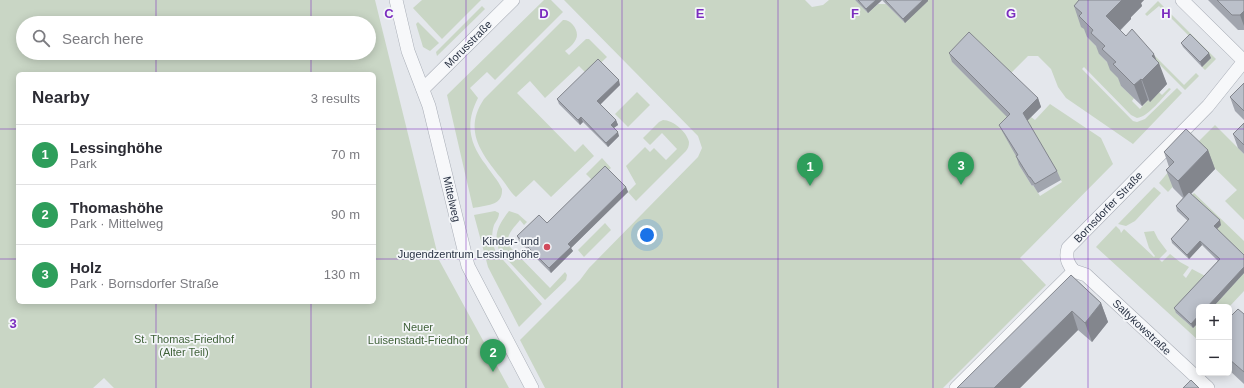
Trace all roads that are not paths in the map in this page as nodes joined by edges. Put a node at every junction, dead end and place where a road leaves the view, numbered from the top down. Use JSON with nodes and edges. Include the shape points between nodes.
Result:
{"nodes":[{"id":1,"x":396,"y":0,"type":"edge"},
{"id":2,"x":513,"y":0,"type":"edge"},
{"id":3,"x":1182,"y":0,"type":"edge"},
{"id":4,"x":1244,"y":61,"type":"edge"},
{"id":5,"x":423,"y":89,"type":"junction"},
{"id":6,"x":1074,"y":271,"type":"junction"},
{"id":7,"x":532,"y":388,"type":"edge"},
{"id":8,"x":956,"y":388,"type":"edge"},
{"id":9,"x":1208,"y":388,"type":"edge"}],
"edges":[{"from":1,"to":5,"type":"street","name":"Mittelweg","via":[[413,68]]},
{"from":2,"to":5,"type":"street","name":"Morusstraße"},
{"from":3,"to":4,"type":"street"},
{"from":4,"to":6,"type":"street","name":"Bornsdorfer Straße","via":[[1208,106],[1068,248],[1066,257]]},
{"from":5,"to":7,"type":"street","name":"Mittelweg","via":[[468,266]]},
{"from":6,"to":8,"type":"street"},
{"from":6,"to":9,"type":"street","name":"Saltykowstraße","via":[[1086,275]]}]}
